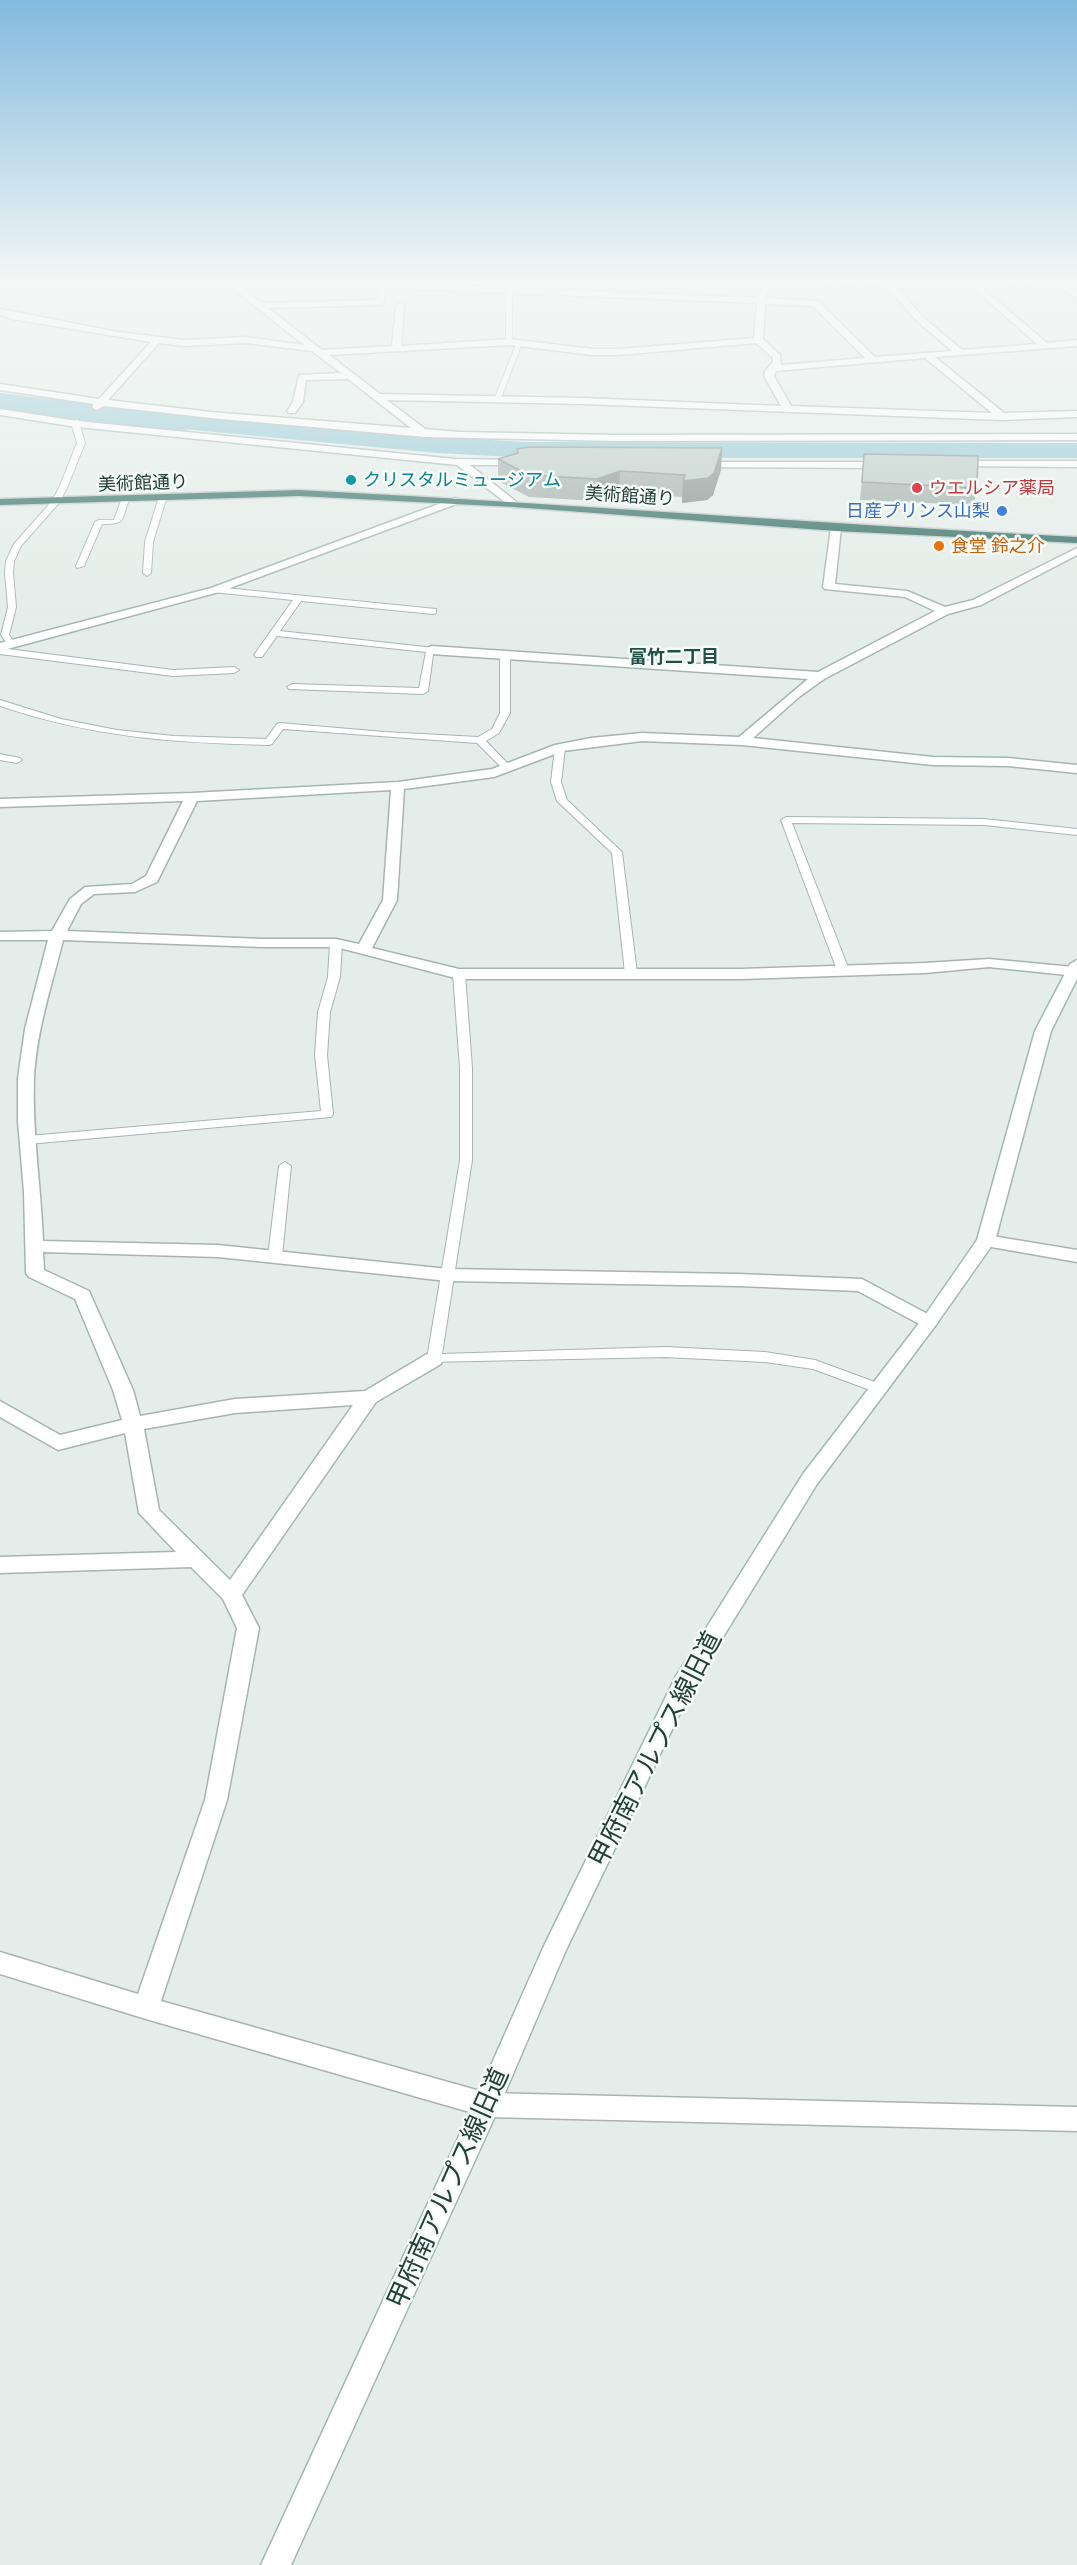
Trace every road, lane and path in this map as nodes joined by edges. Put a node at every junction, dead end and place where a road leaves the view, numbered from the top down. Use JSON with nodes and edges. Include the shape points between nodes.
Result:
{"nodes":[{"id":1,"x":62,"y":397,"type":"edge"},
{"id":2,"x":108,"y":397,"type":"edge"},
{"id":3,"x":299,"y":397,"type":"edge"},
{"id":4,"x":380,"y":397,"type":"joint"},
{"id":5,"x":781,"y":397,"type":"edge"},
{"id":6,"x":977,"y":397,"type":"edge"},
{"id":7,"x":497,"y":398,"type":"joint"},
{"id":8,"x":102,"y":403,"type":"junction"},
{"id":9,"x":788,"y":409,"type":"junction"},
{"id":10,"x":292,"y":411,"type":"dead end"},
{"id":11,"x":0,"y":412,"type":"edge"},
{"id":12,"x":1077,"y":414,"type":"edge"},
{"id":13,"x":1002,"y":417,"type":"junction"},
{"id":14,"x":78,"y":423,"type":"junction"},
{"id":15,"x":1077,"y":436,"type":"edge"},
{"id":16,"x":432,"y":439,"type":"junction"},
{"id":17,"x":459,"y":462,"type":"junction"},
{"id":18,"x":528,"y":463,"type":"edge"},
{"id":19,"x":936,"y":464,"type":"edge"},
{"id":20,"x":1077,"y":464,"type":"edge"},
{"id":21,"x":690,"y":465,"type":"edge"},
{"id":22,"x":901,"y":465,"type":"edge"},
{"id":23,"x":162,"y":499,"type":"junction"},
{"id":24,"x":125,"y":500,"type":"junction"},
{"id":25,"x":56,"y":501,"type":"junction"},
{"id":26,"x":455,"y":501,"type":"junction"},
{"id":27,"x":0,"y":502,"type":"edge"},
{"id":28,"x":514,"y":504,"type":"junction"},
{"id":29,"x":836,"y":528,"type":"junction"},
{"id":30,"x":1077,"y":540,"type":"edge"},
{"id":31,"x":1077,"y":551,"type":"edge"},
{"id":32,"x":80,"y":566,"type":"dead end"},
{"id":33,"x":147,"y":573,"type":"dead end"},
{"id":34,"x":4,"y":579,"type":"edge"},
{"id":35,"x":215,"y":590,"type":"junction"},
{"id":36,"x":299,"y":597,"type":"junction"},
{"id":37,"x":433,"y":611,"type":"dead end"},
{"id":38,"x":944,"y":611,"type":"junction"},
{"id":39,"x":274,"y":633,"type":"junction"},
{"id":40,"x":4,"y":647,"type":"edge"},
{"id":41,"x":431,"y":650,"type":"junction"},
{"id":42,"x":505,"y":655,"type":"junction"},
{"id":43,"x":259,"y":656,"type":"dead end"},
{"id":44,"x":234,"y":670,"type":"dead end"},
{"id":45,"x":820,"y":676,"type":"junction"},
{"id":46,"x":292,"y":687,"type":"dead end"},
{"id":47,"x":0,"y":703,"type":"edge"},
{"id":48,"x":480,"y":740,"type":"junction"},
{"id":49,"x":742,"y":741,"type":"junction"},
{"id":50,"x":560,"y":748,"type":"junction"},
{"id":51,"x":0,"y":757,"type":"edge"},
{"id":52,"x":17,"y":760,"type":"dead end"},
{"id":53,"x":507,"y":768,"type":"junction"},
{"id":54,"x":1077,"y":769,"type":"edge"},
{"id":55,"x":398,"y":786,"type":"junction"},
{"id":56,"x":192,"y":797,"type":"junction"},
{"id":57,"x":0,"y":803,"type":"edge"},
{"id":58,"x":1077,"y":832,"type":"edge"},
{"id":59,"x":57,"y":935,"type":"junction"},
{"id":60,"x":0,"y":936,"type":"edge"},
{"id":61,"x":336,"y":943,"type":"junction"},
{"id":62,"x":363,"y":950,"type":"junction"},
{"id":63,"x":1075,"y":968,"type":"edge"},
{"id":64,"x":843,"y":970,"type":"junction"},
{"id":65,"x":631,"y":973,"type":"junction"},
{"id":66,"x":459,"y":974,"type":"junction"},
{"id":67,"x":28,"y":1140,"type":"junction"},
{"id":68,"x":285,"y":1166,"type":"dead end"},
{"id":69,"x":986,"y":1241,"type":"junction"},
{"id":70,"x":35,"y":1246,"type":"junction"},
{"id":71,"x":275,"y":1256,"type":"junction"},
{"id":72,"x":1077,"y":1256,"type":"edge"},
{"id":73,"x":448,"y":1275,"type":"junction"},
{"id":74,"x":929,"y":1322,"type":"junction"},
{"id":75,"x":434,"y":1359,"type":"junction"},
{"id":76,"x":878,"y":1388,"type":"junction"},
{"id":77,"x":369,"y":1397,"type":"junction"},
{"id":78,"x":0,"y":1408,"type":"edge"},
{"id":79,"x":133,"y":1424,"type":"junction"},
{"id":80,"x":196,"y":1559,"type":"junction"},
{"id":81,"x":0,"y":1565,"type":"edge"},
{"id":82,"x":231,"y":1594,"type":"junction"},
{"id":83,"x":0,"y":1963,"type":"edge"},
{"id":84,"x":146,"y":2008,"type":"junction"},
{"id":85,"x":487,"y":2105,"type":"junction"},
{"id":86,"x":1077,"y":2119,"type":"edge"},
{"id":87,"x":276,"y":2565,"type":"edge"}],
"edges":[{"from":1,"to":8,"type":"street"},
{"from":2,"to":8,"type":"street"},
{"from":3,"to":10,"type":"street"},
{"from":4,"to":7,"type":"street"},
{"from":4,"to":16,"type":"street"},
{"from":5,"to":9,"type":"street"},
{"from":6,"to":13,"type":"street"},
{"from":7,"to":9,"type":"street"},
{"from":8,"to":14,"type":"street"},
{"from":8,"to":16,"type":"street"},
{"from":9,"to":13,"type":"street"},
{"from":11,"to":14,"type":"street"},
{"from":12,"to":13,"type":"street"},
{"from":14,"to":17,"type":"street"},
{"from":14,"to":25,"type":"lane","via":[[81,443]]},
{"from":15,"to":16,"type":"street"},
{"from":16,"to":17,"type":"street"},
{"from":17,"to":18,"type":"street"},
{"from":17,"to":28,"type":"street"},
{"from":19,"to":20,"type":"street"},
{"from":21,"to":22,"type":"street"},
{"from":23,"to":24,"type":"highway","name":"美術館通り"},
{"from":23,"to":26,"type":"highway","name":"美術館通り","via":[[299,494]]},
{"from":23,"to":33,"type":"lane","via":[[149,542]]},
{"from":24,"to":25,"type":"highway","name":"美術館通り"},
{"from":24,"to":32,"type":"lane","via":[[117,522],[99,522]]},
{"from":25,"to":27,"type":"highway","name":"美術館通り"},
{"from":25,"to":34,"type":"lane","via":[[10,560]]},
{"from":26,"to":28,"type":"highway","name":"美術館通り"},
{"from":26,"to":35,"type":"street"},
{"from":28,"to":29,"type":"highway","name":"美術館通り"},
{"from":29,"to":30,"type":"highway","name":"美術館通り"},
{"from":29,"to":38,"type":"street","via":[[829,587],[907,594]]},
{"from":31,"to":38,"type":"street","via":[[977,603]]},
{"from":34,"to":40,"type":"lane","via":[[12,607]]},
{"from":35,"to":36,"type":"lane"},
{"from":35,"to":40,"type":"street"},
{"from":36,"to":37,"type":"lane"},
{"from":36,"to":39,"type":"lane"},
{"from":38,"to":45,"type":"street"},
{"from":39,"to":41,"type":"lane"},
{"from":39,"to":43,"type":"lane"},
{"from":40,"to":44,"type":"lane","via":[[173,673]]},
{"from":41,"to":42,"type":"street"},
{"from":41,"to":46,"type":"lane","via":[[423,691]]},
{"from":42,"to":45,"type":"street"},
{"from":42,"to":48,"type":"lane","via":[[504,713],[496,731]]},
{"from":45,"to":49,"type":"street"},
{"from":47,"to":48,"type":"lane","via":[[116,733],[190,741],[269,742],[280,726]]},
{"from":48,"to":53,"type":"lane"},
{"from":49,"to":50,"type":"street","via":[[642,737]]},
{"from":49,"to":54,"type":"street","via":[[933,761],[1008,762]]},
{"from":50,"to":53,"type":"street"},
{"from":50,"to":65,"type":"lane","via":[[556,782],[562,801],[617,852]]},
{"from":51,"to":52,"type":"lane"},
{"from":53,"to":55,"type":"street"},
{"from":55,"to":56,"type":"street"},
{"from":55,"to":62,"type":"street","via":[[390,900]]},
{"from":56,"to":57,"type":"street"},
{"from":56,"to":59,"type":"street","via":[[152,879],[135,888],[90,890],[75,902]]},
{"from":58,"to":64,"type":"lane","via":[[984,822],[786,820]]},
{"from":59,"to":60,"type":"street"},
{"from":59,"to":61,"type":"street"},
{"from":59,"to":67,"type":"street","via":[[33,1029],[26,1078]]},
{"from":61,"to":62,"type":"street"},
{"from":61,"to":67,"type":"lane","via":[[321,1055],[327,1114]]},
{"from":62,"to":66,"type":"street"},
{"from":63,"to":64,"type":"street","via":[[989,963]]},
{"from":63,"to":69,"type":"street","name":"甲府南アルプス線旧道","via":[[1043,1031]]},
{"from":64,"to":65,"type":"street"},
{"from":65,"to":66,"type":"street"},
{"from":66,"to":73,"type":"lane","via":[[466,1160]]},
{"from":67,"to":70,"type":"street"},
{"from":68,"to":71,"type":"lane"},
{"from":69,"to":72,"type":"street"},
{"from":69,"to":74,"type":"street","name":"甲府南アルプス線旧道"},
{"from":70,"to":71,"type":"street"},
{"from":70,"to":79,"type":"street","via":[[35,1273],[83,1295]]},
{"from":71,"to":73,"type":"street"},
{"from":73,"to":74,"type":"street","via":[[862,1285]]},
{"from":73,"to":75,"type":"lane"},
{"from":74,"to":76,"type":"street","name":"甲府南アルプス線旧道"},
{"from":75,"to":76,"type":"lane","via":[[665,1352],[765,1357],[815,1365]]},
{"from":75,"to":77,"type":"street"},
{"from":76,"to":85,"type":"street","name":"甲府南アルプス線旧道","via":[[810,1479],[684,1682],[555,1948]]},
{"from":77,"to":79,"type":"street","via":[[235,1406]]},
{"from":77,"to":82,"type":"street"},
{"from":78,"to":79,"type":"street","via":[[58,1443]]},
{"from":79,"to":80,"type":"street","via":[[149,1513]]},
{"from":80,"to":81,"type":"street"},
{"from":80,"to":82,"type":"street"},
{"from":82,"to":84,"type":"street","via":[[248,1628],[216,1800]]},
{"from":83,"to":84,"type":"street"},
{"from":84,"to":85,"type":"street"},
{"from":85,"to":86,"type":"street"},
{"from":85,"to":87,"type":"street","name":"甲府南アルプス線旧道"}]}
